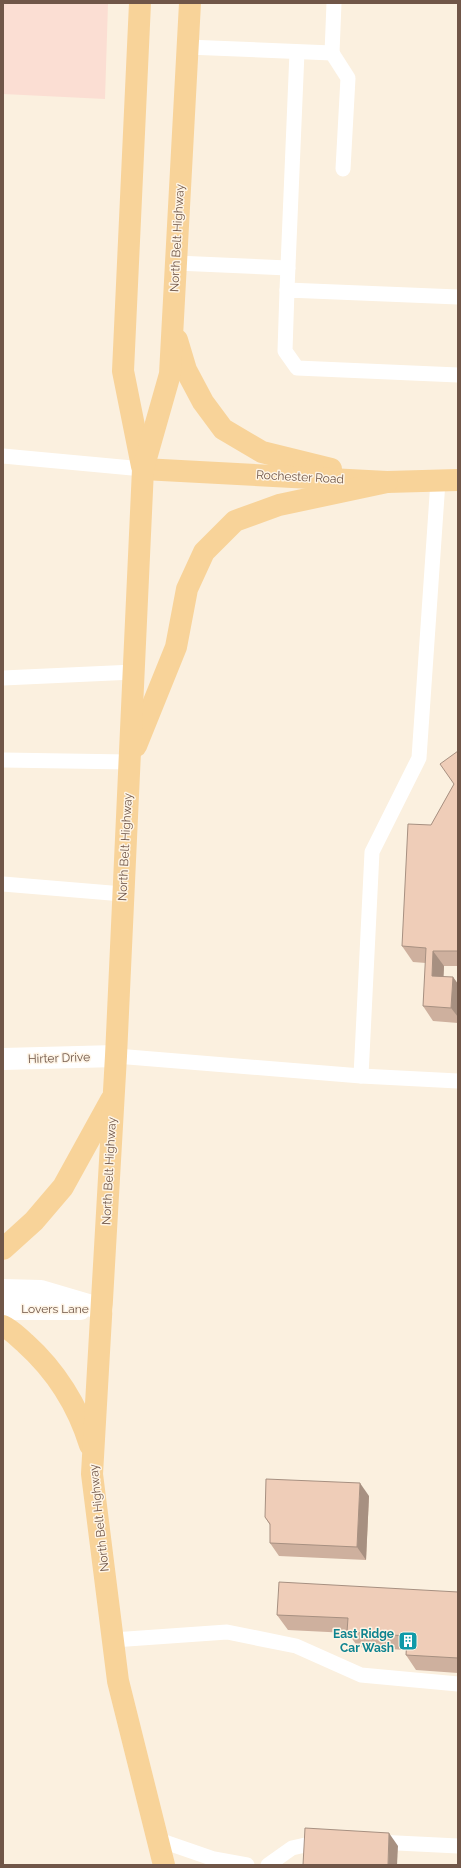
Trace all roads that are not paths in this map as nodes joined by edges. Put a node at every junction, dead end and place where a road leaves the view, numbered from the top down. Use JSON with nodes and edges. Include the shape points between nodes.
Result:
{"nodes":[{"id":1,"x":140,"y":3,"type":"edge"},
{"id":2,"x":190,"y":3,"type":"edge"},
{"id":3,"x":334,"y":3,"type":"edge"},
{"id":4,"x":187,"y":47,"type":"junction"},
{"id":5,"x":297,"y":52,"type":"junction"},
{"id":6,"x":332,"y":53,"type":"junction"},
{"id":7,"x":343,"y":169,"type":"dead end"},
{"id":8,"x":176,"y":263,"type":"junction"},
{"id":9,"x":288,"y":268,"type":"junction"},
{"id":10,"x":287,"y":290,"type":"junction"},
{"id":11,"x":458,"y":297,"type":"edge"},
{"id":12,"x":173,"y":326,"type":"junction"},
{"id":13,"x":458,"y":375,"type":"edge"},
{"id":14,"x":3,"y":456,"type":"edge"},
{"id":15,"x":143,"y":469,"type":"junction"},
{"id":16,"x":448,"y":480,"type":"edge"},
{"id":17,"x":387,"y":482,"type":"junction"},
{"id":18,"x":134,"y":672,"type":"junction"},
{"id":19,"x":3,"y":678,"type":"edge"},
{"id":20,"x":3,"y":760,"type":"edge"},
{"id":21,"x":129,"y":762,"type":"junction"},
{"id":22,"x":3,"y":884,"type":"edge"},
{"id":23,"x":123,"y":894,"type":"junction"},
{"id":24,"x":116,"y":1056,"type":"junction"},
{"id":25,"x":3,"y":1059,"type":"edge"},
{"id":26,"x":361,"y":1076,"type":"junction"},
{"id":27,"x":458,"y":1081,"type":"edge"},
{"id":28,"x":114,"y":1095,"type":"junction"},
{"id":29,"x":3,"y":1250,"type":"edge"},
{"id":30,"x":3,"y":1290,"type":"edge"},
{"id":31,"x":3,"y":1309,"type":"edge"},
{"id":32,"x":102,"y":1309,"type":"junction"},
{"id":33,"x":3,"y":1326,"type":"edge"},
{"id":34,"x":93,"y":1453,"type":"junction"},
{"id":35,"x":113,"y":1640,"type":"junction"},
{"id":36,"x":458,"y":1684,"type":"edge"},
{"id":37,"x":159,"y":1840,"type":"junction"},
{"id":38,"x":337,"y":1840,"type":"edge"},
{"id":39,"x":359,"y":1841,"type":"edge"},
{"id":40,"x":458,"y":1846,"type":"edge"},
{"id":41,"x":164,"y":1865,"type":"edge"},
{"id":42,"x":247,"y":1865,"type":"edge"},
{"id":43,"x":268,"y":1865,"type":"edge"}],
"edges":[{"from":1,"to":15,"type":"main road","name":"North Belt Highway","via":[[123,371]]},
{"from":2,"to":4,"type":"main road","name":"North Belt Highway"},
{"from":3,"to":6,"type":"lane"},
{"from":4,"to":5,"type":"lane"},
{"from":4,"to":8,"type":"main road","name":"North Belt Highway"},
{"from":5,"to":6,"type":"lane"},
{"from":5,"to":9,"type":"lane"},
{"from":6,"to":7,"type":"lane","via":[[348,78]]},
{"from":8,"to":9,"type":"lane"},
{"from":8,"to":12,"type":"main road","name":"North Belt Highway"},
{"from":9,"to":10,"type":"lane"},
{"from":10,"to":11,"type":"lane"},
{"from":10,"to":13,"type":"lane","via":[[284,352],[297,368]]},
{"from":12,"to":15,"type":"main road","name":"North Belt Highway","via":[[170,374]]},
{"from":12,"to":17,"type":"main road","via":[[186,370],[203,402],[223,428],[262,452]]},
{"from":14,"to":15,"type":"lane"},
{"from":15,"to":17,"type":"main road","name":"Rochester Road"},
{"from":15,"to":18,"type":"main road","name":"North Belt Highway"},
{"from":16,"to":17,"type":"main road","name":"Rochester Road"},
{"from":16,"to":26,"type":"lane","via":[[419,758],[372,852]]},
{"from":17,"to":21,"type":"main road","via":[[279,505],[235,521],[204,552],[187,589],[176,647]]},
{"from":18,"to":19,"type":"lane"},
{"from":18,"to":21,"type":"main road","name":"North Belt Highway"},
{"from":20,"to":21,"type":"lane"},
{"from":21,"to":23,"type":"main road","name":"North Belt Highway"},
{"from":22,"to":23,"type":"lane"},
{"from":23,"to":24,"type":"main road","name":"North Belt Highway"},
{"from":24,"to":25,"type":"street","name":"Hirter Drive"},
{"from":24,"to":26,"type":"lane"},
{"from":24,"to":28,"type":"main road","name":"North Belt Highway"},
{"from":26,"to":27,"type":"lane"},
{"from":28,"to":29,"type":"main road","via":[[63,1187],[34,1221]]},
{"from":28,"to":32,"type":"main road","name":"North Belt Highway"},
{"from":30,"to":32,"type":"street","name":"Lovers Lane","via":[[41,1291]]},
{"from":31,"to":32,"type":"street","name":"Lovers Lane"},
{"from":32,"to":34,"type":"main road","name":"North Belt Highway"},
{"from":33,"to":34,"type":"main road","via":[[34,1351],[63,1385],[85,1426]]},
{"from":34,"to":35,"type":"main road","name":"North Belt Highway","via":[[92,1474]]},
{"from":35,"to":36,"type":"lane","via":[[227,1632],[296,1646],[361,1675]]},
{"from":35,"to":37,"type":"main road","name":"North Belt Highway","via":[[118,1681]]},
{"from":37,"to":41,"type":"main road","name":"North Belt Highway"},
{"from":37,"to":42,"type":"lane","via":[[214,1859]]},
{"from":38,"to":43,"type":"lane","via":[[292,1848]]},
{"from":39,"to":40,"type":"lane"}]}
